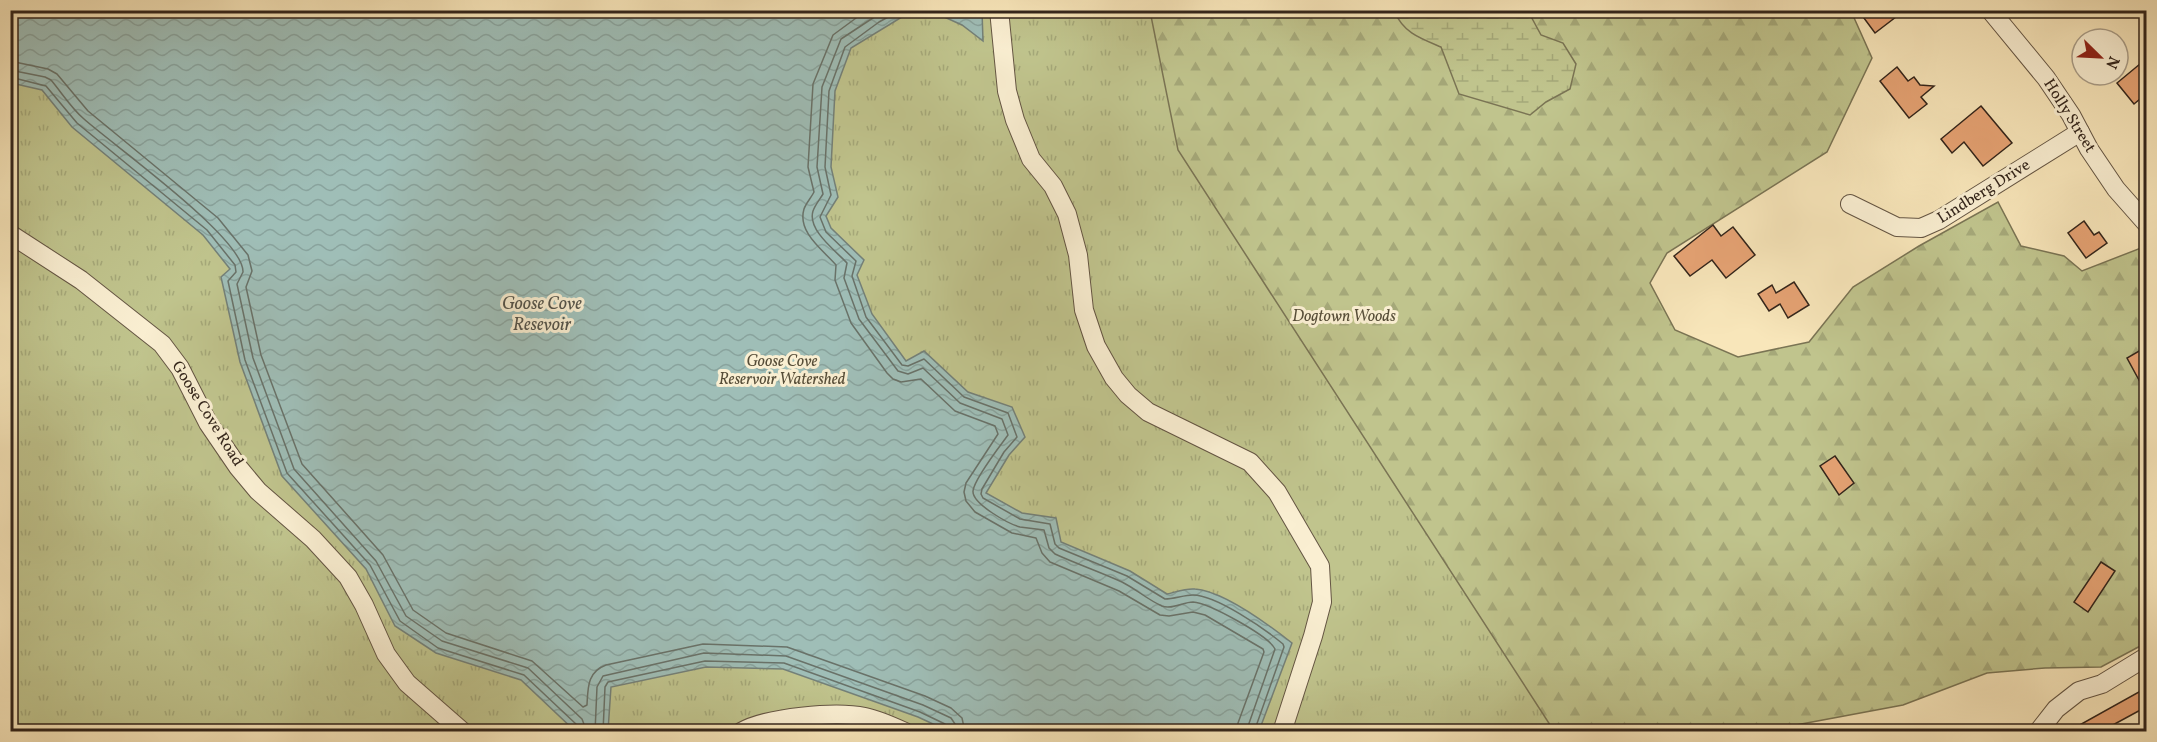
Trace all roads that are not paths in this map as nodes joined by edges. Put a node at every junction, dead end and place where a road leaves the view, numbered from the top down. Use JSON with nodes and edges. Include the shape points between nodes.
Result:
{"nodes":[{"id":1,"x":999,"y":10,"type":"edge"},
{"id":2,"x":1990,"y":10,"type":"edge"},
{"id":3,"x":2080,"y":132,"type":"junction"},
{"id":4,"x":1850,"y":204,"type":"dead end"},
{"id":5,"x":2146,"y":223,"type":"edge"},
{"id":6,"x":10,"y":234,"type":"edge"},
{"id":7,"x":2146,"y":657,"type":"edge"},
{"id":8,"x":463,"y":732,"type":"edge"},
{"id":9,"x":741,"y":732,"type":"edge"},
{"id":10,"x":905,"y":732,"type":"edge"},
{"id":11,"x":1282,"y":732,"type":"edge"},
{"id":12,"x":2038,"y":732,"type":"edge"}],
"edges":[{"from":1,"to":11,"type":"street","via":[[1007,91],[1016,120],[1031,159],[1053,186],[1067,214],[1084,310],[1096,346],[1114,378],[1148,412],[1250,462],[1277,492],[1320,566],[1322,602]]},
{"from":2,"to":3,"type":"street","name":"Holly Street","via":[[2046,78]]},
{"from":3,"to":4,"type":"street","name":"Lindberg Drive","via":[[1921,228],[1897,227]]},
{"from":3,"to":5,"type":"street","name":"Holly Street","via":[[2116,189]]},
{"from":6,"to":8,"type":"street","name":"Goose Cove Road","via":[[81,280],[162,344],[238,466],[348,577],[386,654],[407,683]]},
{"from":7,"to":12,"type":"street","via":[[2102,684],[2079,691],[2056,709]]},
{"from":9,"to":10,"type":"street","via":[[777,719],[844,716],[864,717]]}]}
